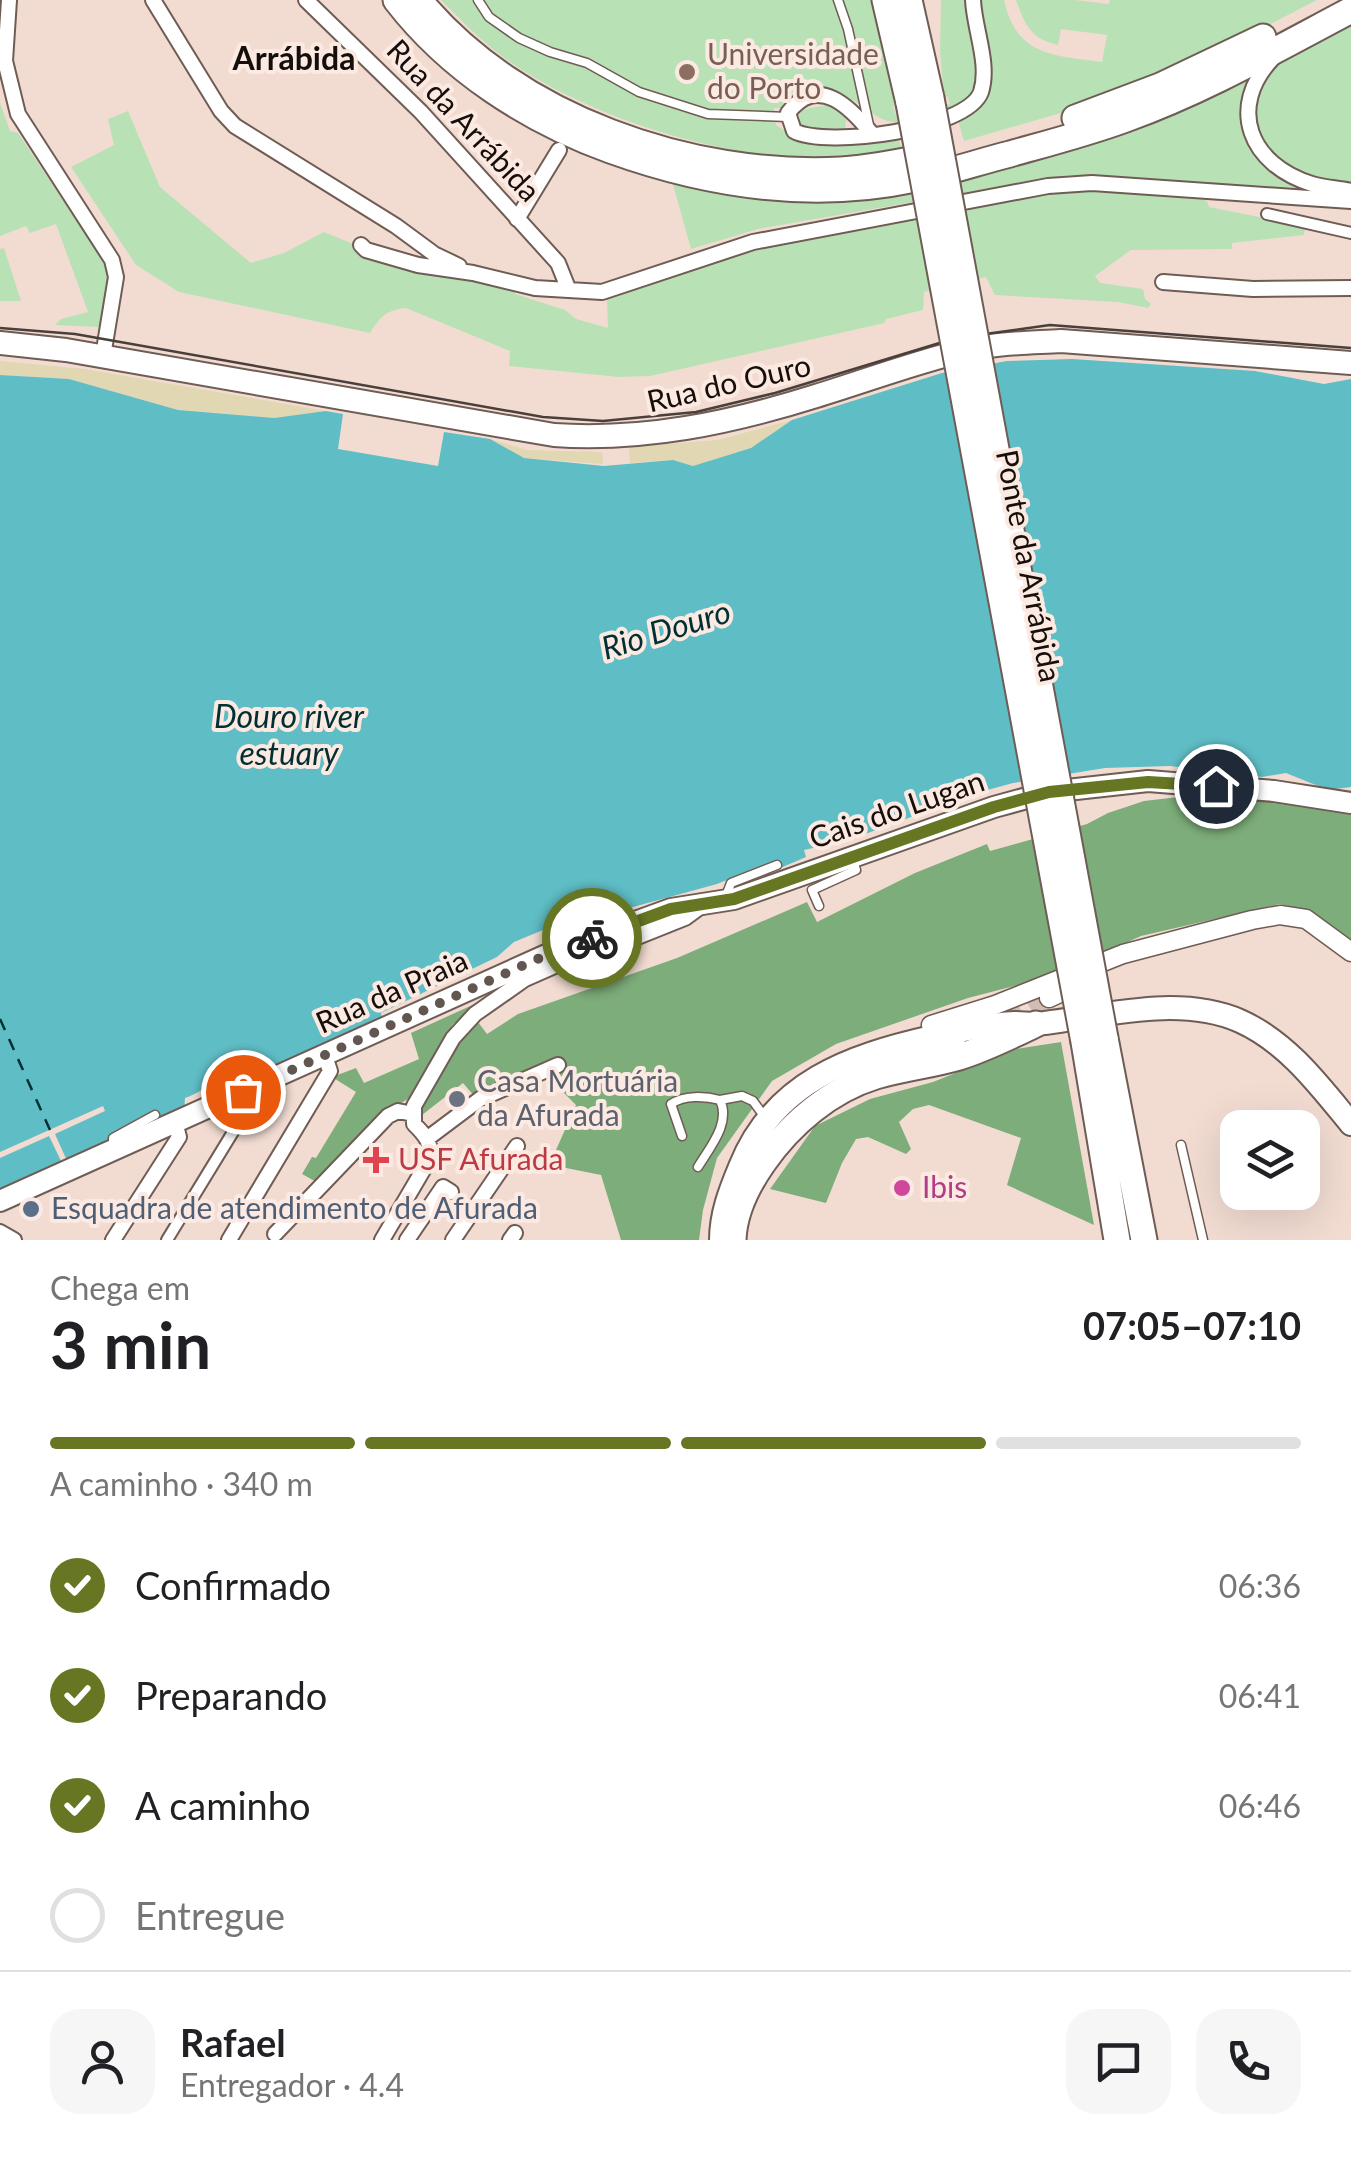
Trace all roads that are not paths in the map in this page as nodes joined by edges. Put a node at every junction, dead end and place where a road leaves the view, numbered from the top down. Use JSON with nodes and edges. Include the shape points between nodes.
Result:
{"nodes":[{"id":1,"x":8,"y":0,"type":"edge"},
{"id":2,"x":152,"y":0,"type":"edge"},
{"id":3,"x":306,"y":0,"type":"edge"},
{"id":4,"x":396,"y":0,"type":"edge"},
{"id":5,"x":418,"y":0,"type":"edge"},
{"id":6,"x":478,"y":0,"type":"edge"},
{"id":7,"x":838,"y":0,"type":"edge"},
{"id":8,"x":885,"y":0,"type":"edge"},
{"id":9,"x":909,"y":0,"type":"edge"},
{"id":10,"x":925,"y":0,"type":"edge"},
{"id":11,"x":973,"y":0,"type":"edge"},
{"id":12,"x":1336,"y":0,"type":"edge"},
{"id":13,"x":1351,"y":10,"type":"edge"},
{"id":14,"x":1293,"y":40,"type":"junction"},
{"id":15,"x":926,"y":67,"type":"junction"},
{"id":16,"x":920,"y":100,"type":"junction"},
{"id":17,"x":788,"y":118,"type":"junction"},
{"id":18,"x":872,"y":134,"type":"junction"},
{"id":19,"x":559,"y":150,"type":"dead end"},
{"id":20,"x":1351,"y":191,"type":"edge"},
{"id":21,"x":1351,"y":201,"type":"edge"},
{"id":22,"x":1266,"y":214,"type":"dead end"},
{"id":23,"x":517,"y":219,"type":"junction"},
{"id":24,"x":1351,"y":233,"type":"edge"},
{"id":25,"x":361,"y":245,"type":"dead end"},
{"id":26,"x":473,"y":273,"type":"junction"},
{"id":27,"x":1163,"y":282,"type":"dead end"},
{"id":28,"x":568,"y":288,"type":"junction"},
{"id":29,"x":1351,"y":288,"type":"edge"},
{"id":30,"x":0,"y":343,"type":"edge"},
{"id":31,"x":103,"y":356,"type":"junction"},
{"id":32,"x":1351,"y":363,"type":"edge"},
{"id":33,"x":1351,"y":803,"type":"edge"},
{"id":34,"x":852,"y":856,"type":"junction"},
{"id":35,"x":777,"y":865,"type":"dead end"},
{"id":36,"x":726,"y":900,"type":"junction"},
{"id":37,"x":704,"y":904,"type":"junction"},
{"id":38,"x":818,"y":906,"type":"dead end"},
{"id":39,"x":1153,"y":948,"type":"junction"},
{"id":40,"x":1351,"y":952,"type":"edge"},
{"id":41,"x":1049,"y":998,"type":"tunnel mouth"},
{"id":42,"x":930,"y":1024,"type":"joint"},
{"id":43,"x":1036,"y":1024,"type":"junction"},
{"id":44,"x":955,"y":1038,"type":"junction"},
{"id":45,"x":1006,"y":1039,"type":"junction"},
{"id":46,"x":1094,"y":1040,"type":"junction"},
{"id":47,"x":325,"y":1056,"type":"junction"},
{"id":48,"x":558,"y":1065,"type":"dead end"},
{"id":49,"x":243,"y":1092,"type":"junction"},
{"id":50,"x":720,"y":1100,"type":"junction"},
{"id":51,"x":761,"y":1112,"type":"junction"},
{"id":52,"x":413,"y":1114,"type":"junction"},
{"id":53,"x":165,"y":1119,"type":"junction"},
{"id":54,"x":1351,"y":1124,"type":"edge"},
{"id":55,"x":682,"y":1136,"type":"dead end"},
{"id":56,"x":428,"y":1138,"type":"junction"},
{"id":57,"x":1181,"y":1145,"type":"dead end"},
{"id":58,"x":517,"y":1146,"type":"dead end"},
{"id":59,"x":698,"y":1167,"type":"dead end"},
{"id":60,"x":451,"y":1192,"type":"dead end"},
{"id":61,"x":0,"y":1201,"type":"edge"},
{"id":62,"x":0,"y":1232,"type":"edge"},
{"id":63,"x":274,"y":1237,"type":"edge"},
{"id":64,"x":14,"y":1240,"type":"edge"},
{"id":65,"x":113,"y":1240,"type":"edge"},
{"id":66,"x":168,"y":1240,"type":"edge"},
{"id":67,"x":229,"y":1240,"type":"edge"},
{"id":68,"x":382,"y":1240,"type":"edge"},
{"id":69,"x":407,"y":1240,"type":"edge"},
{"id":70,"x":453,"y":1240,"type":"edge"},
{"id":71,"x":708,"y":1240,"type":"edge"},
{"id":72,"x":721,"y":1240,"type":"edge"},
{"id":73,"x":734,"y":1240,"type":"edge"},
{"id":74,"x":1117,"y":1240,"type":"edge"},
{"id":75,"x":1144,"y":1240,"type":"edge"},
{"id":76,"x":1203,"y":1240,"type":"edge"}],
"edges":[{"from":1,"to":31,"type":"street","via":[[5,62],[18,114],[112,260],[116,277]]},
{"from":2,"to":26,"type":"street","via":[[235,126]]},
{"from":3,"to":23,"type":"street","name":"Rua da Arrábida","via":[[421,112]]},
{"from":4,"to":14,"type":"highway","via":[[484,84],[583,140],[698,177],[810,189],[916,179],[1059,140],[1202,87]]},
{"from":5,"to":12,"type":"highway","via":[[509,79],[606,130],[716,161],[814,170],[880,166],[1061,124],[1160,86]]},
{"from":6,"to":17,"type":"lane","via":[[519,38],[587,63],[638,92],[708,114]]},
{"from":7,"to":18,"type":"lane"},
{"from":8,"to":16,"type":"highway"},
{"from":9,"to":15,"type":"highway"},
{"from":10,"to":15,"type":"highway"},
{"from":11,"to":18,"type":"street","via":[[983,68],[975,102],[926,126]]},
{"from":13,"to":14,"type":"highway"},
{"from":14,"to":20,"type":"street","via":[[1251,89],[1252,136],[1290,174]]},
{"from":15,"to":16,"type":"highway"},
{"from":16,"to":46,"type":"highway","name":"Ponte da Arrábida","bridge":true},
{"from":17,"to":18,"type":"street","via":[[804,136]]},
{"from":17,"to":18,"type":"street","via":[[801,101],[827,96],[852,109]]},
{"from":19,"to":23,"type":"street"},
{"from":21,"to":28,"type":"street","via":[[1092,183],[1048,186],[753,242],[618,289]]},
{"from":22,"to":24,"type":"street"},
{"from":23,"to":28,"type":"street","name":"Rua da Arrábida","via":[[558,263]]},
{"from":25,"to":26,"type":"street","via":[[418,266]]},
{"from":26,"to":28,"type":"street"},
{"from":27,"to":29,"type":"street"},
{"from":30,"to":31,"type":"main road","name":"Rua do Ouro"},
{"from":31,"to":32,"type":"main road","name":"Rua do Ouro","via":[[588,437],[708,425],[965,350],[1018,344]]},
{"from":33,"to":34,"type":"main road","name":"Cais do Lugan","via":[[1274,790],[1148,782],[1076,788],[994,807]]},
{"from":34,"to":36,"type":"main road","name":"Cais do Lugan"},
{"from":34,"to":38,"type":"lane","via":[[856,870],[812,890]]},
{"from":35,"to":36,"type":"lane","via":[[731,884]]},
{"from":36,"to":37,"type":"main road","name":"Cais do Lugan"},
{"from":37,"to":47,"type":"main road","name":"Rua da Praia","via":[[671,909],[553,952]]},
{"from":37,"to":52,"type":"street","via":[[685,918],[526,979],[475,1014],[453,1038]]},
{"from":39,"to":40,"type":"street","via":[[1280,915],[1306,918]]},
{"from":39,"to":41,"type":"street"},
{"from":39,"to":42,"type":"street"},
{"from":42,"to":51,"type":"main road","via":[[822,1064]]},
{"from":43,"to":44,"type":"main road"},
{"from":43,"to":45,"type":"highway"},
{"from":43,"to":54,"type":"main road","via":[[1157,1008],[1238,1020],[1270,1036]]},
{"from":44,"to":45,"type":"lane"},
{"from":44,"to":72,"type":"main road","via":[[857,1057],[786,1100],[750,1140],[728,1195]]},
{"from":45,"to":73,"type":"highway","via":[[874,1076],[804,1115],[751,1180]]},
{"from":46,"to":74,"type":"highway"},
{"from":46,"to":75,"type":"highway"},
{"from":47,"to":49,"type":"main road","name":"Rua da Praia"},
{"from":47,"to":67,"type":"street","via":[[330,1070]]},
{"from":48,"to":56,"type":"street","via":[[480,1099]]},
{"from":49,"to":53,"type":"main road","name":"Rua da Praia"},
{"from":49,"to":66,"type":"street","via":[[244,1114]]},
{"from":50,"to":51,"type":"lane","via":[[742,1096]]},
{"from":50,"to":55,"type":"lane","via":[[679,1098],[672,1104]]},
{"from":50,"to":59,"type":"lane","via":[[723,1124]]},
{"from":51,"to":71,"type":"main road","via":[[723,1174]]},
{"from":52,"to":56,"type":"street"},
{"from":52,"to":63,"type":"street","via":[[388,1116]]},
{"from":53,"to":61,"type":"main road","name":"Rua da Praia"},
{"from":53,"to":65,"type":"street","via":[[179,1138]]},
{"from":56,"to":68,"type":"street","via":[[429,1160]]},
{"from":57,"to":76,"type":"lane"},
{"from":58,"to":70,"type":"street"},
{"from":60,"to":69,"type":"street","via":[[443,1187]]},
{"from":62,"to":64,"type":"street"}]}
